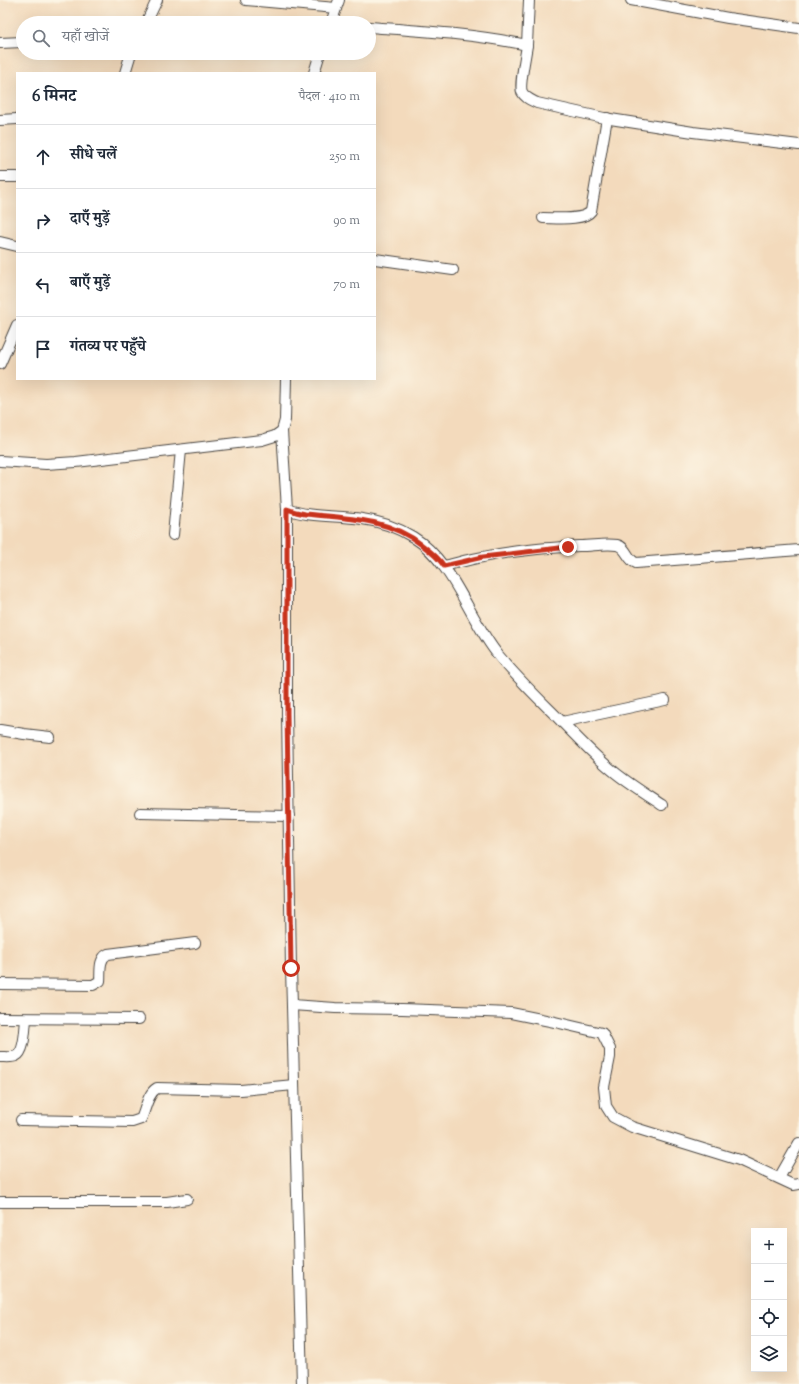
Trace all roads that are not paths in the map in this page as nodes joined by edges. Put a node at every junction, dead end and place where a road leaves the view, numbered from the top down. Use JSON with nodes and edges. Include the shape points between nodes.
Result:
{"nodes":[{"id":1,"x":157,"y":0,"type":"edge"},
{"id":2,"x":246,"y":0,"type":"edge"},
{"id":3,"x":529,"y":0,"type":"edge"},
{"id":4,"x":631,"y":0,"type":"edge"},
{"id":5,"x":337,"y":4,"type":"edge"},
{"id":6,"x":149,"y":16,"type":"edge"},
{"id":7,"x":333,"y":16,"type":"edge"},
{"id":8,"x":376,"y":27,"type":"edge"},
{"id":9,"x":799,"y":28,"type":"edge"},
{"id":10,"x":16,"y":42,"type":"edge"},
{"id":11,"x":0,"y":43,"type":"edge"},
{"id":12,"x":527,"y":45,"type":"junction"},
{"id":13,"x":129,"y":60,"type":"edge"},
{"id":14,"x":318,"y":60,"type":"edge"},
{"id":15,"x":125,"y":72,"type":"edge"},
{"id":16,"x":314,"y":72,"type":"edge"},
{"id":17,"x":607,"y":118,"type":"junction"},
{"id":18,"x":16,"y":119,"type":"edge"},
{"id":19,"x":0,"y":120,"type":"edge"},
{"id":20,"x":799,"y":145,"type":"edge"},
{"id":21,"x":0,"y":177,"type":"edge"},
{"id":22,"x":16,"y":177,"type":"edge"},
{"id":23,"x":544,"y":218,"type":"dead end"},
{"id":24,"x":0,"y":242,"type":"edge"},
{"id":25,"x":16,"y":246,"type":"edge"},
{"id":26,"x":376,"y":259,"type":"edge"},
{"id":27,"x":453,"y":270,"type":"dead end"},
{"id":28,"x":16,"y":327,"type":"edge"},
{"id":29,"x":0,"y":364,"type":"edge"},
{"id":30,"x":286,"y":380,"type":"edge"},
{"id":31,"x":282,"y":431,"type":"junction"},
{"id":32,"x":181,"y":450,"type":"junction"},
{"id":33,"x":0,"y":461,"type":"edge"},
{"id":34,"x":287,"y":509,"type":"junction"},
{"id":35,"x":173,"y":535,"type":"dead end"},
{"id":36,"x":799,"y":550,"type":"edge"},
{"id":37,"x":444,"y":566,"type":"junction"},
{"id":38,"x":665,"y":700,"type":"dead end"},
{"id":39,"x":562,"y":722,"type":"junction"},
{"id":40,"x":0,"y":730,"type":"edge"},
{"id":41,"x":50,"y":737,"type":"dead end"},
{"id":42,"x":662,"y":805,"type":"dead end"},
{"id":43,"x":140,"y":813,"type":"dead end"},
{"id":44,"x":289,"y":816,"type":"junction"},
{"id":45,"x":195,"y":943,"type":"dead end"},
{"id":46,"x":0,"y":984,"type":"edge"},
{"id":47,"x":292,"y":1005,"type":"junction"},
{"id":48,"x":0,"y":1018,"type":"edge"},
{"id":49,"x":26,"y":1019,"type":"junction"},
{"id":50,"x":139,"y":1019,"type":"dead end"},
{"id":51,"x":0,"y":1057,"type":"edge"},
{"id":52,"x":294,"y":1085,"type":"junction"},
{"id":53,"x":21,"y":1120,"type":"dead end"},
{"id":54,"x":799,"y":1143,"type":"edge"},
{"id":55,"x":779,"y":1178,"type":"junction"},
{"id":56,"x":799,"y":1184,"type":"edge"},
{"id":57,"x":187,"y":1199,"type":"dead end"},
{"id":58,"x":0,"y":1202,"type":"edge"},
{"id":59,"x":302,"y":1384,"type":"edge"}],
"edges":[{"from":1,"to":6,"type":"street"},
{"from":2,"to":5,"type":"street"},
{"from":3,"to":12,"type":"street"},
{"from":4,"to":9,"type":"street"},
{"from":5,"to":7,"type":"street"},
{"from":8,"to":12,"type":"street","via":[[455,33]]},
{"from":10,"to":11,"type":"street"},
{"from":12,"to":17,"type":"street","via":[[521,87],[524,96],[537,103]]},
{"from":13,"to":15,"type":"street"},
{"from":14,"to":16,"type":"street"},
{"from":17,"to":20,"type":"street"},
{"from":17,"to":23,"type":"street","via":[[589,214],[582,217]]},
{"from":18,"to":19,"type":"street"},
{"from":21,"to":22,"type":"street"},
{"from":24,"to":25,"type":"street"},
{"from":26,"to":27,"type":"street"},
{"from":28,"to":29,"type":"street"},
{"from":30,"to":31,"type":"street","via":[[285,420]]},
{"from":31,"to":32,"type":"street","via":[[262,440]]},
{"from":31,"to":34,"type":"street"},
{"from":32,"to":33,"type":"street","via":[[46,464]]},
{"from":32,"to":35,"type":"street"},
{"from":34,"to":37,"type":"street","via":[[305,514],[363,519],[397,529],[414,538]]},
{"from":34,"to":44,"type":"street"},
{"from":36,"to":37,"type":"street","via":[[636,564],[630,560],[624,548],[612,544],[483,557]]},
{"from":37,"to":39,"type":"street","via":[[498,656]]},
{"from":38,"to":39,"type":"street"},
{"from":39,"to":42,"type":"street","via":[[616,774]]},
{"from":40,"to":41,"type":"street"},
{"from":43,"to":44,"type":"street"},
{"from":44,"to":47,"type":"street"},
{"from":45,"to":46,"type":"street","via":[[103,956],[100,981],[93,985]]},
{"from":47,"to":52,"type":"street"},
{"from":47,"to":55,"type":"street","via":[[511,1013],[602,1034],[610,1049],[604,1087],[606,1106],[613,1117],[632,1127],[739,1160]]},
{"from":48,"to":49,"type":"street"},
{"from":49,"to":50,"type":"street"},
{"from":49,"to":51,"type":"street","via":[[21,1052],[17,1056]]},
{"from":52,"to":53,"type":"street","via":[[241,1090],[156,1088],[152,1090],[141,1119],[132,1122]]},
{"from":52,"to":59,"type":"street"},
{"from":54,"to":55,"type":"street"},
{"from":55,"to":56,"type":"street","via":[[792,1185]]},
{"from":57,"to":58,"type":"street","via":[[167,1202]]}]}
